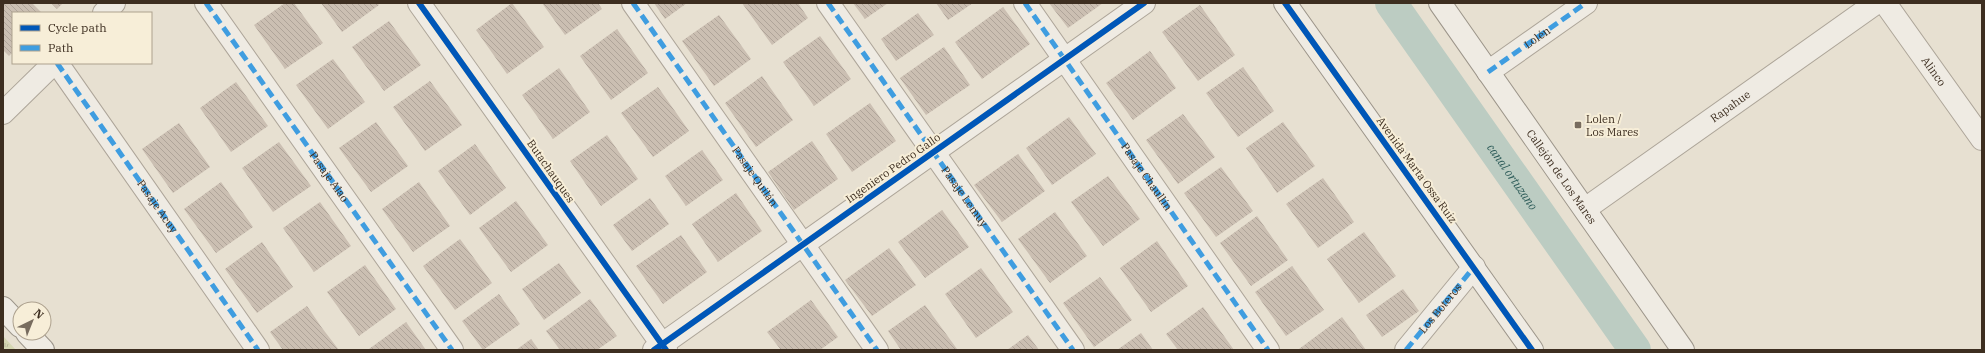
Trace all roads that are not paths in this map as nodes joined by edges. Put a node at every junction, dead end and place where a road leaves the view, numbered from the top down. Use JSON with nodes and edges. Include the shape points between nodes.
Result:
{"nodes":[{"id":1,"x":114,"y":3,"type":"edge"},
{"id":2,"x":206,"y":3,"type":"edge"},
{"id":3,"x":420,"y":3,"type":"edge"},
{"id":4,"x":632,"y":3,"type":"edge"},
{"id":5,"x":828,"y":3,"type":"edge"},
{"id":6,"x":1025,"y":3,"type":"edge"},
{"id":7,"x":1144,"y":3,"type":"edge"},
{"id":8,"x":1285,"y":3,"type":"edge"},
{"id":9,"x":1440,"y":3,"type":"edge"},
{"id":10,"x":1586,"y":3,"type":"edge"},
{"id":11,"x":1876,"y":3,"type":"edge"},
{"id":12,"x":1885,"y":3,"type":"edge"},
{"id":13,"x":105,"y":12,"type":"edge"},
{"id":14,"x":1064,"y":60,"type":"junction"},
{"id":15,"x":53,"y":64,"type":"edge"},
{"id":16,"x":58,"y":64,"type":"edge"},
{"id":17,"x":1488,"y":72,"type":"junction"},
{"id":18,"x":3,"y":113,"type":"edge"},
{"id":19,"x":1982,"y":139,"type":"edge"},
{"id":20,"x":933,"y":152,"type":"junction"},
{"id":21,"x":1584,"y":209,"type":"junction"},
{"id":22,"x":803,"y":244,"type":"junction"},
{"id":23,"x":1474,"y":267,"type":"junction"},
{"id":24,"x":3,"y":308,"type":"edge"},
{"id":25,"x":12,"y":318,"type":"edge"},
{"id":26,"x":35,"y":341,"type":"edge"},
{"id":27,"x":661,"y":348,"type":"edge"},
{"id":28,"x":43,"y":350,"type":"edge"},
{"id":29,"x":258,"y":350,"type":"edge"},
{"id":30,"x":452,"y":350,"type":"edge"},
{"id":31,"x":877,"y":350,"type":"edge"},
{"id":32,"x":1073,"y":350,"type":"edge"},
{"id":33,"x":1268,"y":350,"type":"edge"},
{"id":34,"x":1406,"y":350,"type":"edge"},
{"id":35,"x":1532,"y":350,"type":"edge"},
{"id":36,"x":1683,"y":350,"type":"edge"}],
"edges":[{"from":1,"to":13,"type":"street"},
{"from":2,"to":30,"type":"street","name":"Pasaje Alao"},
{"from":3,"to":27,"type":"street","name":"Butachauques"},
{"from":4,"to":22,"type":"street","name":"Pasaje Quilán"},
{"from":5,"to":20,"type":"street","name":"Pasaje Lemuy"},
{"from":6,"to":14,"type":"street","name":"Pasaje Chaullín"},
{"from":7,"to":14,"type":"street","name":"Ingeniero Pedro Gallo"},
{"from":8,"to":23,"type":"street","name":"Avenida Marta Ossa Ruiz"},
{"from":9,"to":17,"type":"street","name":"Callejón de Los Mares"},
{"from":10,"to":17,"type":"street","name":"Lolén"},
{"from":11,"to":21,"type":"street","name":"Rapahue"},
{"from":12,"to":19,"type":"street","name":"Alinco"},
{"from":14,"to":20,"type":"street","name":"Ingeniero Pedro Gallo"},
{"from":14,"to":33,"type":"street","name":"Pasaje Chaullín"},
{"from":15,"to":18,"type":"street"},
{"from":16,"to":29,"type":"street","name":"Pasaje Acuy"},
{"from":17,"to":21,"type":"street","name":"Callejón de Los Mares"},
{"from":20,"to":22,"type":"street","name":"Ingeniero Pedro Gallo"},
{"from":20,"to":32,"type":"street","name":"Pasaje Lemuy"},
{"from":21,"to":36,"type":"street","name":"Callejón de Los Mares"},
{"from":22,"to":27,"type":"street","name":"Ingeniero Pedro Gallo"},
{"from":22,"to":31,"type":"street","name":"Pasaje Quilán"},
{"from":23,"to":34,"type":"street","name":"Los Boteros"},
{"from":23,"to":35,"type":"street","name":"Avenida Marta Ossa Ruiz"},
{"from":24,"to":25,"type":"street"},
{"from":26,"to":28,"type":"street"}]}
